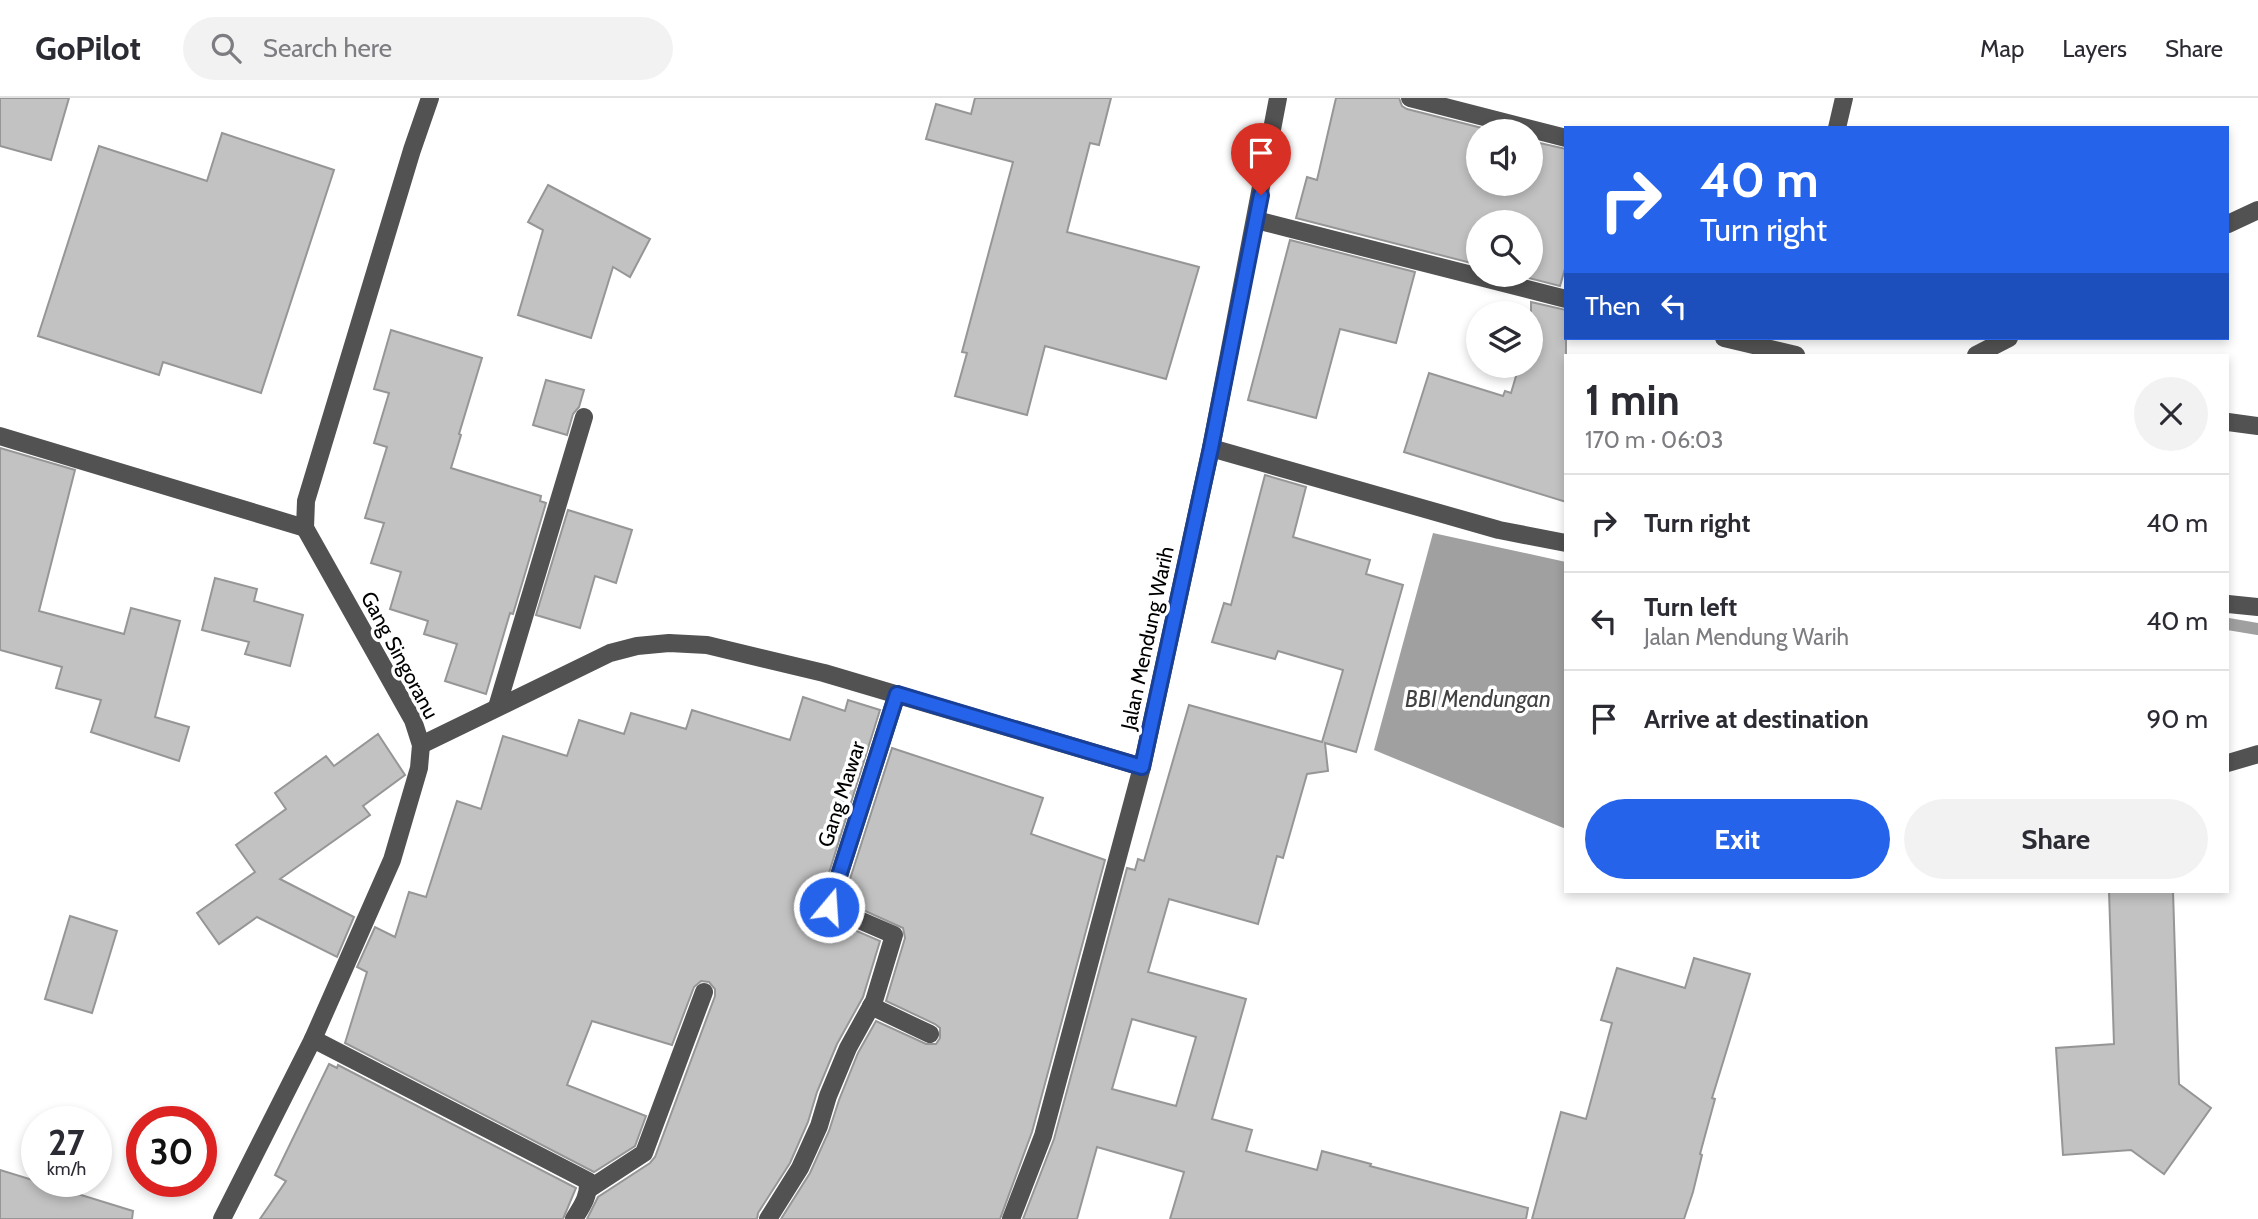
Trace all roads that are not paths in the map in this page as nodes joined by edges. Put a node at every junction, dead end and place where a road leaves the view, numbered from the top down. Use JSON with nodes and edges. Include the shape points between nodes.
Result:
{"nodes":[{"id":1,"x":430,"y":98,"type":"edge"},
{"id":2,"x":1278,"y":98,"type":"edge"},
{"id":3,"x":1410,"y":98,"type":"edge"},
{"id":4,"x":1844,"y":98,"type":"edge"},
{"id":5,"x":1837,"y":126,"type":"edge"},
{"id":6,"x":1564,"y":137,"type":"edge"},
{"id":7,"x":2258,"y":211,"type":"edge"},
{"id":8,"x":1256,"y":220,"type":"junction"},
{"id":9,"x":2229,"y":224,"type":"edge"},
{"id":10,"x":1564,"y":298,"type":"edge"},
{"id":11,"x":1733,"y":340,"type":"edge"},
{"id":12,"x":2005,"y":340,"type":"edge"},
{"id":13,"x":1794,"y":354,"type":"edge"},
{"id":14,"x":1978,"y":354,"type":"edge"},
{"id":15,"x":584,"y":417,"type":"dead end"},
{"id":16,"x":2229,"y":422,"type":"edge"},
{"id":17,"x":2258,"y":426,"type":"edge"},
{"id":18,"x":0,"y":436,"type":"edge"},
{"id":19,"x":1211,"y":448,"type":"junction"},
{"id":20,"x":305,"y":528,"type":"junction"},
{"id":21,"x":1564,"y":543,"type":"edge"},
{"id":22,"x":2229,"y":604,"type":"edge"},
{"id":23,"x":2258,"y":607,"type":"edge"},
{"id":24,"x":897,"y":694,"type":"junction"},
{"id":25,"x":497,"y":707,"type":"junction"},
{"id":26,"x":421,"y":745,"type":"junction"},
{"id":27,"x":2258,"y":754,"type":"edge"},
{"id":28,"x":2229,"y":763,"type":"edge"},
{"id":29,"x":1142,"y":767,"type":"junction"},
{"id":30,"x":704,"y":992,"type":"dead end"},
{"id":31,"x":871,"y":1006,"type":"junction"},
{"id":32,"x":930,"y":1034,"type":"dead end"},
{"id":33,"x":313,"y":1039,"type":"junction"},
{"id":34,"x":589,"y":1189,"type":"junction"},
{"id":35,"x":222,"y":1219,"type":"edge"},
{"id":36,"x":574,"y":1219,"type":"edge"},
{"id":37,"x":768,"y":1219,"type":"edge"},
{"id":38,"x":1011,"y":1219,"type":"edge"}],
"edges":[{"from":1,"to":20,"type":"street","via":[[306,501]]},
{"from":2,"to":8,"type":"street","name":"Jalan Mendung Warih"},
{"from":3,"to":6,"type":"street"},
{"from":4,"to":5,"type":"street"},
{"from":7,"to":9,"type":"street"},
{"from":8,"to":10,"type":"street"},
{"from":8,"to":19,"type":"street","name":"Jalan Mendung Warih"},
{"from":11,"to":13,"type":"street"},
{"from":12,"to":14,"type":"street"},
{"from":15,"to":25,"type":"street"},
{"from":16,"to":17,"type":"street"},
{"from":18,"to":20,"type":"street"},
{"from":19,"to":21,"type":"street","via":[[1499,530]]},
{"from":19,"to":29,"type":"street","name":"Jalan Mendung Warih"},
{"from":20,"to":26,"type":"street","name":"Gang Singoranu","via":[[413,720]]},
{"from":22,"to":23,"type":"street"},
{"from":24,"to":25,"type":"street","via":[[707,645],[669,643],[610,653]]},
{"from":24,"to":29,"type":"street"},
{"from":24,"to":31,"type":"street","name":"Gang Mawar","via":[[829,907],[894,935]]},
{"from":25,"to":26,"type":"street"},
{"from":26,"to":33,"type":"street","name":"Gang Singoranu","via":[[419,768],[392,860]]},
{"from":27,"to":28,"type":"street"},
{"from":29,"to":38,"type":"street","name":"Jalan Mendung Warih","via":[[1043,1136]]},
{"from":30,"to":34,"type":"street","via":[[644,1153]]},
{"from":31,"to":32,"type":"street"},
{"from":31,"to":37,"type":"street","via":[[848,1048],[800,1168]]},
{"from":33,"to":34,"type":"street","via":[[588,1181]]},
{"from":33,"to":35,"type":"street","name":"Gang Singoranu"},
{"from":34,"to":36,"type":"street"}]}
